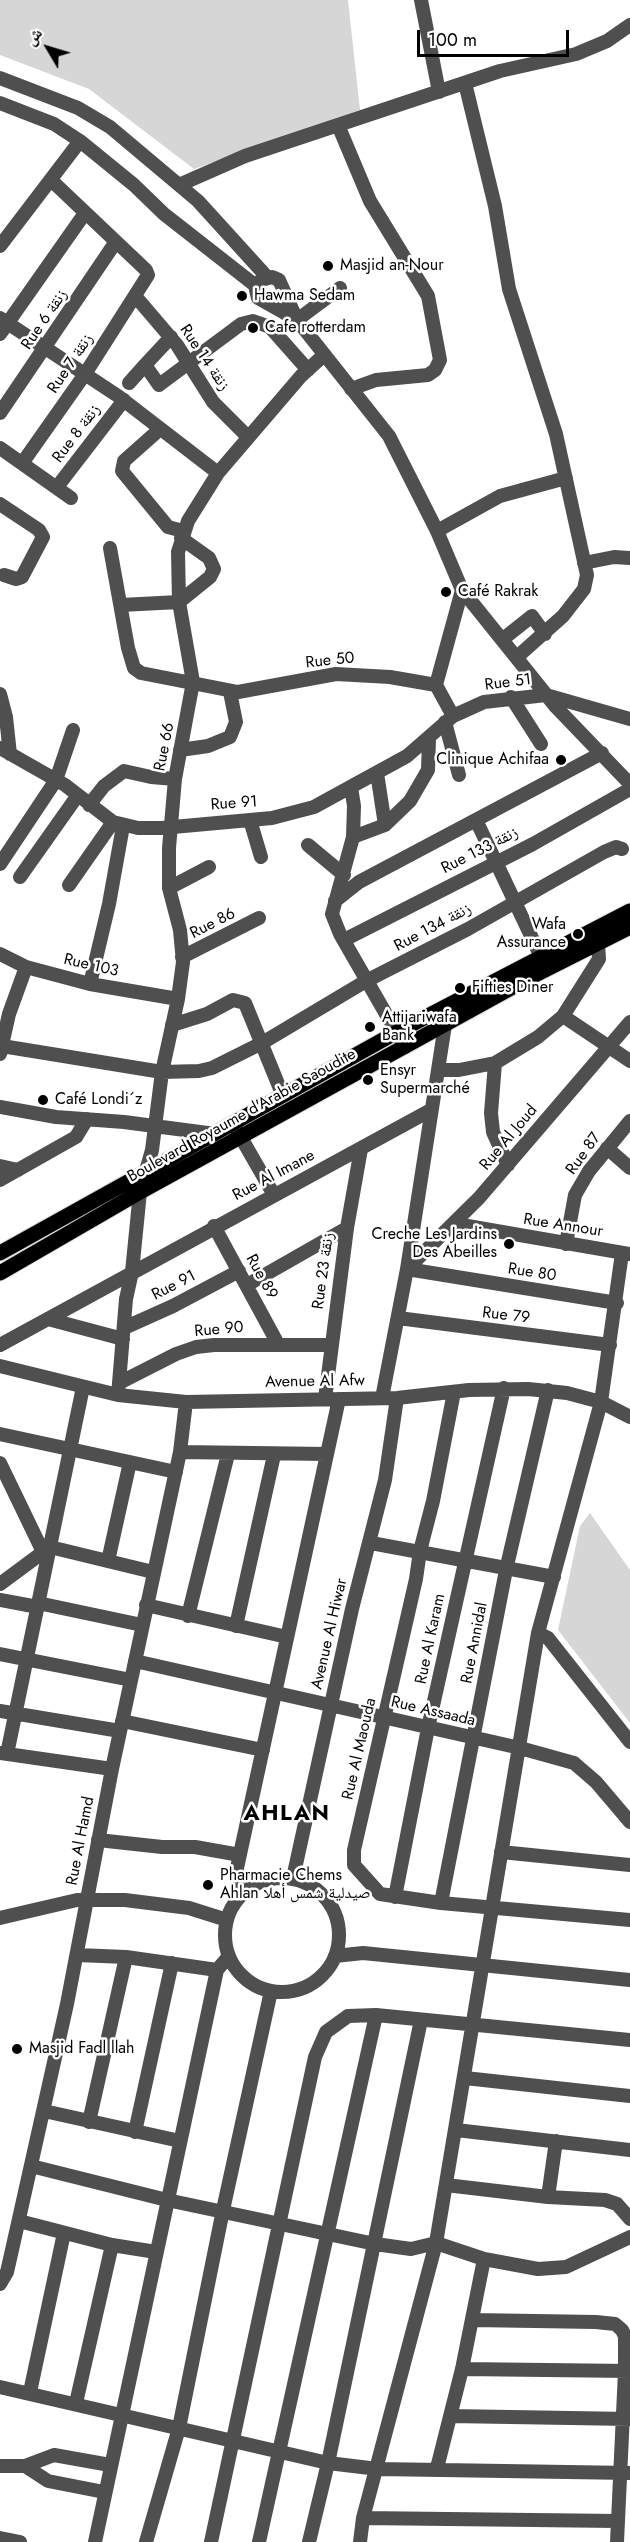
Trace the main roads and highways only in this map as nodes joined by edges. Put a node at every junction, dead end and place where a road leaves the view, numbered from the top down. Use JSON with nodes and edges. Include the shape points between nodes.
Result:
{"nodes":[{"id":1,"x":630,"y":911,"type":"edge"},
{"id":2,"x":630,"y":927,"type":"edge"},
{"id":3,"x":441,"y":1018,"type":"junction"},
{"id":4,"x":0,"y":1253,"type":"edge"},
{"id":5,"x":0,"y":1273,"type":"edge"}],
"edges":[{"from":1,"to":3,"type":"main road","name":"Boulevard Royaume d'Arabie Saoudite","via":[[541,957]]},
{"from":2,"to":3,"type":"main road","name":"Boulevard Royaume d'Arabie Saoudite"},
{"from":3,"to":4,"type":"main road","name":"Boulevard Royaume d'Arabie Saoudite","via":[[397,1032]]},
{"from":3,"to":5,"type":"main road","name":"Boulevard Royaume d'Arabie Saoudite","via":[[405,1047]]}]}
